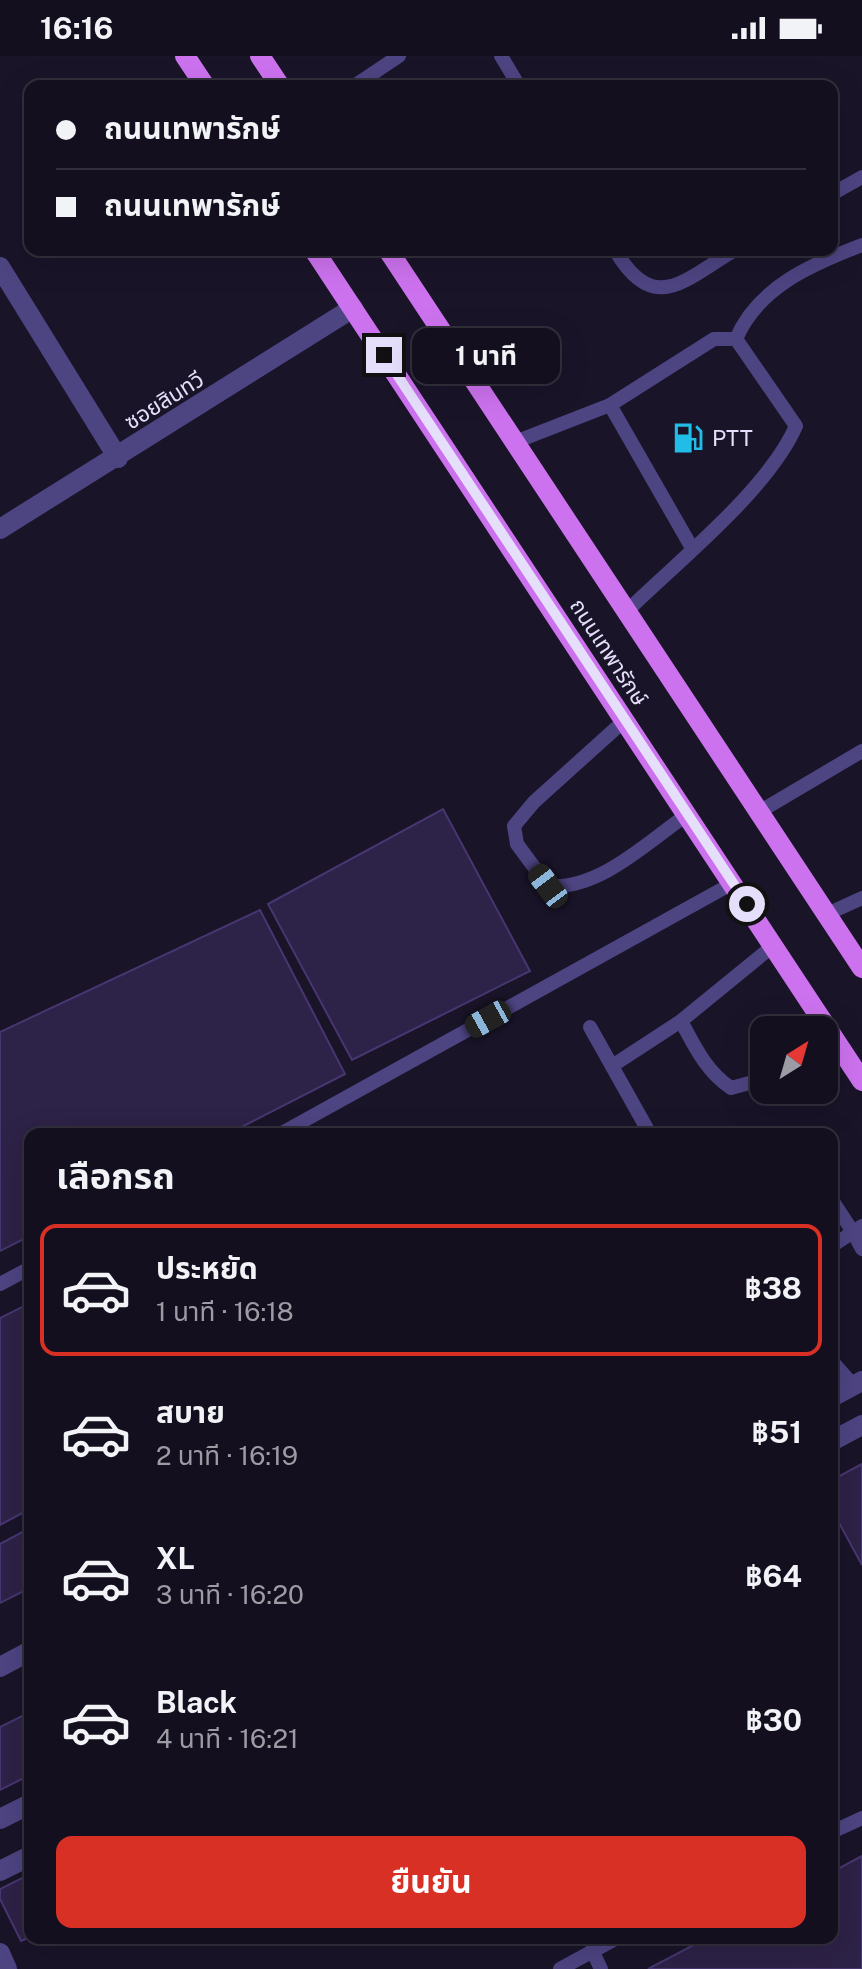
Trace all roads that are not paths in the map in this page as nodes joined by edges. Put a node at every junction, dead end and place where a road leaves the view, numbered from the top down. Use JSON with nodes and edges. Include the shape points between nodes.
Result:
{"nodes":[{"id":1,"x":185,"y":56,"type":"edge"},
{"id":2,"x":260,"y":56,"type":"edge"},
{"id":3,"x":399,"y":56,"type":"edge"},
{"id":4,"x":501,"y":56,"type":"edge"},
{"id":5,"x":201,"y":80,"type":"edge"},
{"id":6,"x":276,"y":80,"type":"edge"},
{"id":7,"x":363,"y":80,"type":"edge"},
{"id":8,"x":515,"y":80,"type":"edge"},
{"id":9,"x":862,"y":177,"type":"edge"},
{"id":10,"x":838,"y":191,"type":"edge"},
{"id":11,"x":862,"y":245,"type":"edge"},
{"id":12,"x":838,"y":254,"type":"edge"},
{"id":13,"x":318,"y":256,"type":"edge"},
{"id":14,"x":392,"y":256,"type":"edge"},
{"id":15,"x":620,"y":256,"type":"edge"},
{"id":16,"x":725,"y":256,"type":"edge"},
{"id":17,"x":833,"y":256,"type":"edge"},
{"id":18,"x":0,"y":267,"type":"edge"},
{"id":19,"x":353,"y":308,"type":"junction"},
{"id":20,"x":736,"y":339,"type":"junction"},
{"id":21,"x":610,"y":405,"type":"junction"},
{"id":22,"x":515,"y":442,"type":"junction"},
{"id":23,"x":118,"y":458,"type":"junction"},
{"id":24,"x":0,"y":529,"type":"edge"},
{"id":25,"x":692,"y":548,"type":"junction"},
{"id":26,"x":626,"y":612,"type":"junction"},
{"id":27,"x":625,"y":720,"type":"junction"},
{"id":28,"x":862,"y":751,"type":"edge"},
{"id":29,"x":759,"y":812,"type":"junction"},
{"id":30,"x":688,"y":814,"type":"junction"},
{"id":31,"x":733,"y":883,"type":"junction"},
{"id":32,"x":862,"y":898,"type":"edge"},
{"id":33,"x":827,"y":914,"type":"junction"},
{"id":34,"x":774,"y":945,"type":"junction"},
{"id":35,"x":862,"y":968,"type":"edge"},
{"id":36,"x":812,"y":1016,"type":"edge"},
{"id":37,"x":681,"y":1021,"type":"junction"},
{"id":38,"x":590,"y":1027,"type":"dead end"},
{"id":39,"x":838,"y":1058,"type":"edge"},
{"id":40,"x":612,"y":1066,"type":"junction"},
{"id":41,"x":862,"y":1081,"type":"edge"},
{"id":42,"x":750,"y":1083,"type":"edge"},
{"id":43,"x":291,"y":1128,"type":"edge"},
{"id":44,"x":647,"y":1128,"type":"edge"},
{"id":45,"x":838,"y":1207,"type":"edge"},
{"id":46,"x":857,"y":1229,"type":"edge"},
{"id":47,"x":838,"y":1242,"type":"edge"},
{"id":48,"x":862,"y":1249,"type":"edge"},
{"id":49,"x":24,"y":1271,"type":"edge"},
{"id":50,"x":0,"y":1284,"type":"edge"},
{"id":51,"x":838,"y":1366,"type":"edge"},
{"id":52,"x":858,"y":1383,"type":"edge"},
{"id":53,"x":838,"y":1394,"type":"edge"},
{"id":54,"x":862,"y":1425,"type":"edge"},
{"id":55,"x":838,"y":1438,"type":"edge"},
{"id":56,"x":24,"y":1654,"type":"edge"},
{"id":57,"x":0,"y":1667,"type":"edge"},
{"id":58,"x":24,"y":1807,"type":"edge"},
{"id":59,"x":862,"y":1818,"type":"edge"},
{"id":60,"x":0,"y":1819,"type":"edge"},
{"id":61,"x":838,"y":1829,"type":"edge"},
{"id":62,"x":24,"y":1859,"type":"edge"},
{"id":63,"x":0,"y":1871,"type":"edge"},
{"id":64,"x":604,"y":1944,"type":"edge"},
{"id":65,"x":592,"y":1950,"type":"junction"},
{"id":66,"x":0,"y":1953,"type":"edge"},
{"id":67,"x":7,"y":1969,"type":"edge"},
{"id":68,"x":560,"y":1969,"type":"edge"},
{"id":69,"x":601,"y":1969,"type":"edge"}],
"edges":[{"from":1,"to":5,"type":"main road"},
{"from":2,"to":6,"type":"main road"},
{"from":3,"to":7,"type":"lane"},
{"from":4,"to":8,"type":"lane"},
{"from":9,"to":10,"type":"lane"},
{"from":11,"to":12,"type":"lane"},
{"from":13,"to":19,"type":"main road","name":"ถนนเทพารักษ์"},
{"from":14,"to":22,"type":"main road","name":"ถนนเทพารักษ์"},
{"from":15,"to":16,"type":"lane","via":[[650,288],[667,289]]},
{"from":17,"to":20,"type":"lane","via":[[763,297],[746,315]]},
{"from":18,"to":23,"type":"street"},
{"from":19,"to":23,"type":"street","name":"ซอยสินทวี"},
{"from":19,"to":27,"type":"main road","name":"ถนนเทพารักษ์"},
{"from":20,"to":21,"type":"lane","via":[[714,339]]},
{"from":20,"to":25,"type":"lane","via":[[796,426],[789,443],[738,504]]},
{"from":21,"to":22,"type":"lane"},
{"from":21,"to":25,"type":"lane"},
{"from":22,"to":26,"type":"main road","name":"ถนนเทพารักษ์"},
{"from":23,"to":24,"type":"street","name":"ซอยสินทวี"},
{"from":25,"to":26,"type":"lane"},
{"from":26,"to":29,"type":"main road","name":"ถนนเทพารักษ์"},
{"from":27,"to":30,"type":"main road","name":"ถนนเทพารักษ์"},
{"from":27,"to":30,"type":"lane","via":[[534,802],[514,826],[517,844],[548,886],[571,887],[596,878]]},
{"from":28,"to":29,"type":"lane"},
{"from":29,"to":33,"type":"main road","name":"ถนนเทพารักษ์"},
{"from":30,"to":31,"type":"main road","name":"ถนนเทพารักษ์"},
{"from":31,"to":34,"type":"main road","name":"ถนนเทพารักษ์"},
{"from":31,"to":43,"type":"lane"},
{"from":32,"to":33,"type":"lane"},
{"from":33,"to":35,"type":"main road","name":"ถนนเทพารักษ์"},
{"from":34,"to":36,"type":"main road","name":"ถนนเทพารักษ์"},
{"from":34,"to":37,"type":"lane"},
{"from":37,"to":40,"type":"lane"},
{"from":37,"to":42,"type":"lane","via":[[717,1078],[731,1088]]},
{"from":38,"to":40,"type":"lane"},
{"from":39,"to":41,"type":"main road","name":"ถนนเทพารักษ์"},
{"from":40,"to":44,"type":"lane"},
{"from":45,"to":46,"type":"lane"},
{"from":46,"to":47,"type":"lane"},
{"from":46,"to":48,"type":"lane"},
{"from":49,"to":50,"type":"lane"},
{"from":51,"to":52,"type":"lane"},
{"from":52,"to":53,"type":"street"},
{"from":54,"to":55,"type":"street"},
{"from":56,"to":57,"type":"street"},
{"from":58,"to":60,"type":"street"},
{"from":59,"to":61,"type":"lane"},
{"from":62,"to":63,"type":"street"},
{"from":64,"to":65,"type":"lane"},
{"from":65,"to":68,"type":"lane"},
{"from":65,"to":69,"type":"lane"},
{"from":66,"to":67,"type":"street"}]}
